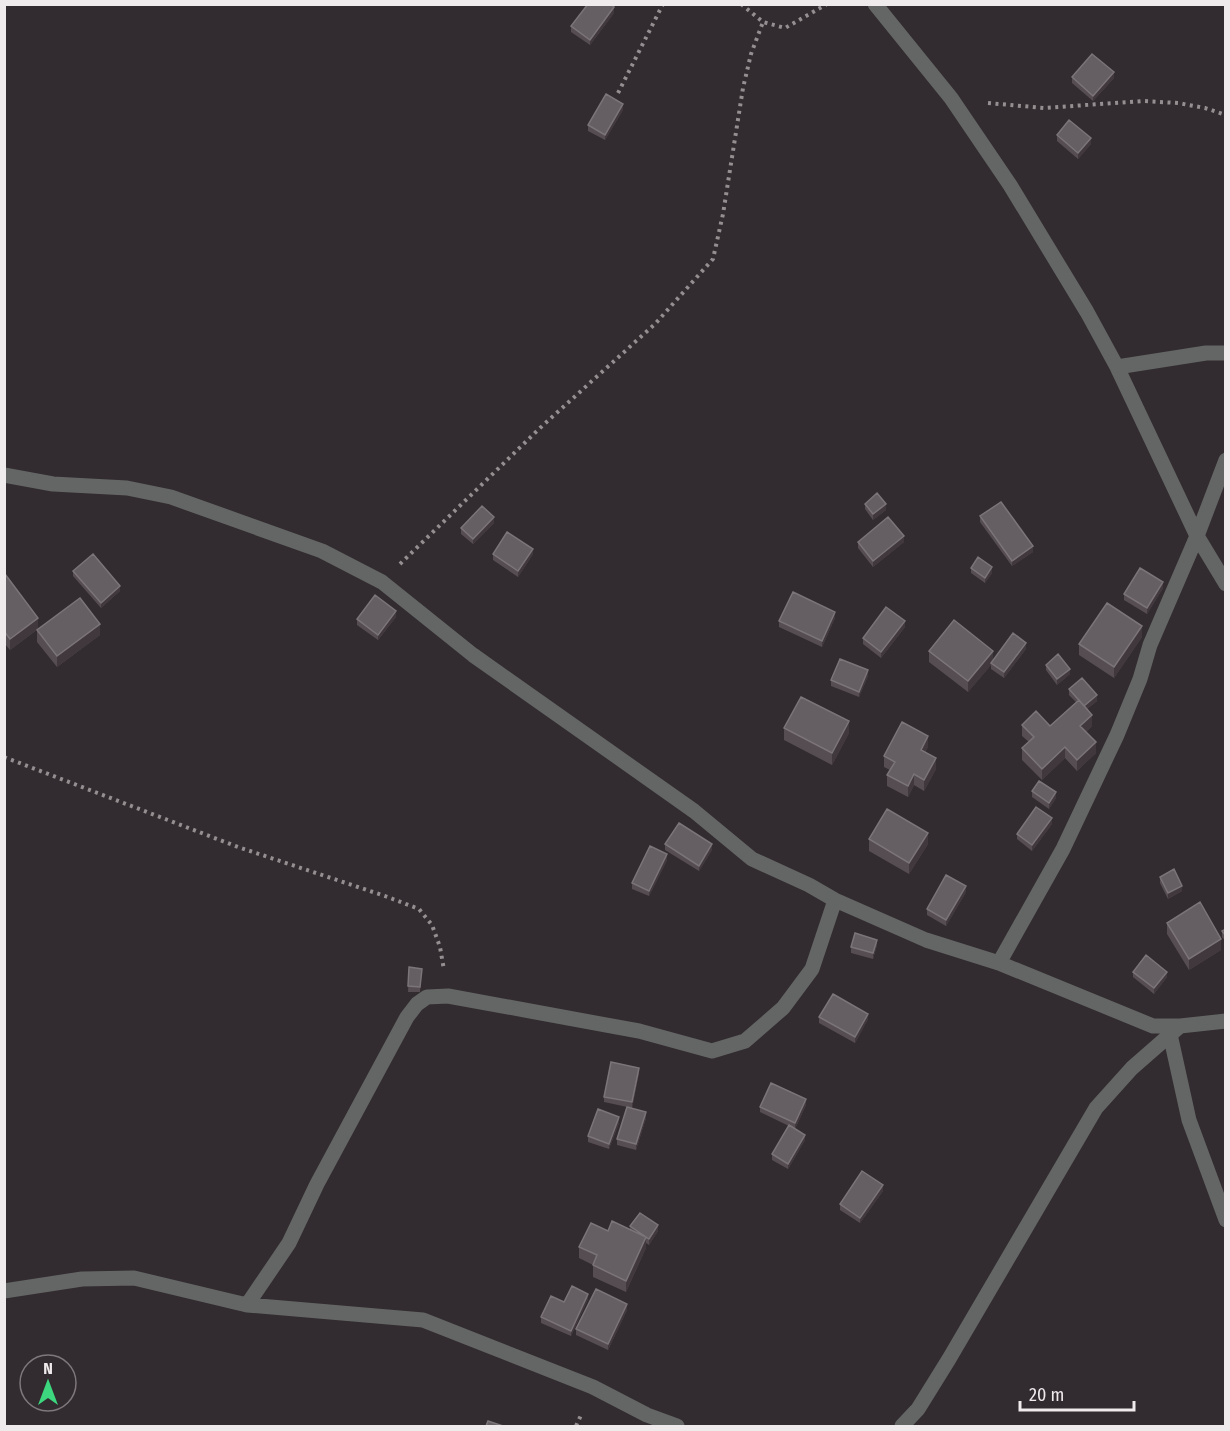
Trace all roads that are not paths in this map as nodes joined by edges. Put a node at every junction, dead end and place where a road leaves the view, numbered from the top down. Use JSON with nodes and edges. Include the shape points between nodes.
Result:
{"nodes":[{"id":1,"x":876,"y":4,"type":"edge"},
{"id":2,"x":1226,"y":353,"type":"edge"},
{"id":3,"x":1117,"y":367,"type":"junction"},
{"id":4,"x":1226,"y":460,"type":"edge"},
{"id":5,"x":4,"y":475,"type":"edge"},
{"id":6,"x":1197,"y":536,"type":"junction"},
{"id":7,"x":1226,"y":584,"type":"edge"},
{"id":8,"x":835,"y":900,"type":"junction"},
{"id":9,"x":999,"y":963,"type":"junction"},
{"id":10,"x":1226,"y":1021,"type":"edge"},
{"id":11,"x":1175,"y":1030,"type":"junction"},
{"id":12,"x":1226,"y":1220,"type":"edge"},
{"id":13,"x":4,"y":1291,"type":"edge"},
{"id":14,"x":248,"y":1305,"type":"junction"},
{"id":15,"x":677,"y":1426,"type":"edge"},
{"id":16,"x":902,"y":1426,"type":"edge"}],
"edges":[{"from":1,"to":3,"type":"street","via":[[951,98],[1010,185]]},
{"from":2,"to":3,"type":"street"},
{"from":3,"to":6,"type":"street"},
{"from":4,"to":6,"type":"street"},
{"from":5,"to":8,"type":"street","via":[[53,484],[127,488],[171,497],[322,551],[382,582],[473,656],[694,811],[752,859]]},
{"from":6,"to":7,"type":"street"},
{"from":6,"to":9,"type":"street","via":[[1117,735],[1063,849]]},
{"from":8,"to":9,"type":"street","via":[[926,940]]},
{"from":8,"to":14,"type":"street","via":[[812,969],[783,1008],[745,1041],[712,1051],[639,1031],[448,996],[427,997],[407,1017],[289,1243]]},
{"from":9,"to":11,"type":"street","via":[[1153,1026]]},
{"from":10,"to":11,"type":"street"},
{"from":11,"to":12,"type":"street","via":[[1189,1120]]},
{"from":11,"to":16,"type":"street","via":[[1132,1068],[1096,1108],[949,1359],[918,1409]]},
{"from":13,"to":14,"type":"street","via":[[81,1279],[134,1278]]},
{"from":14,"to":15,"type":"street","via":[[423,1320],[592,1387]]}]}
